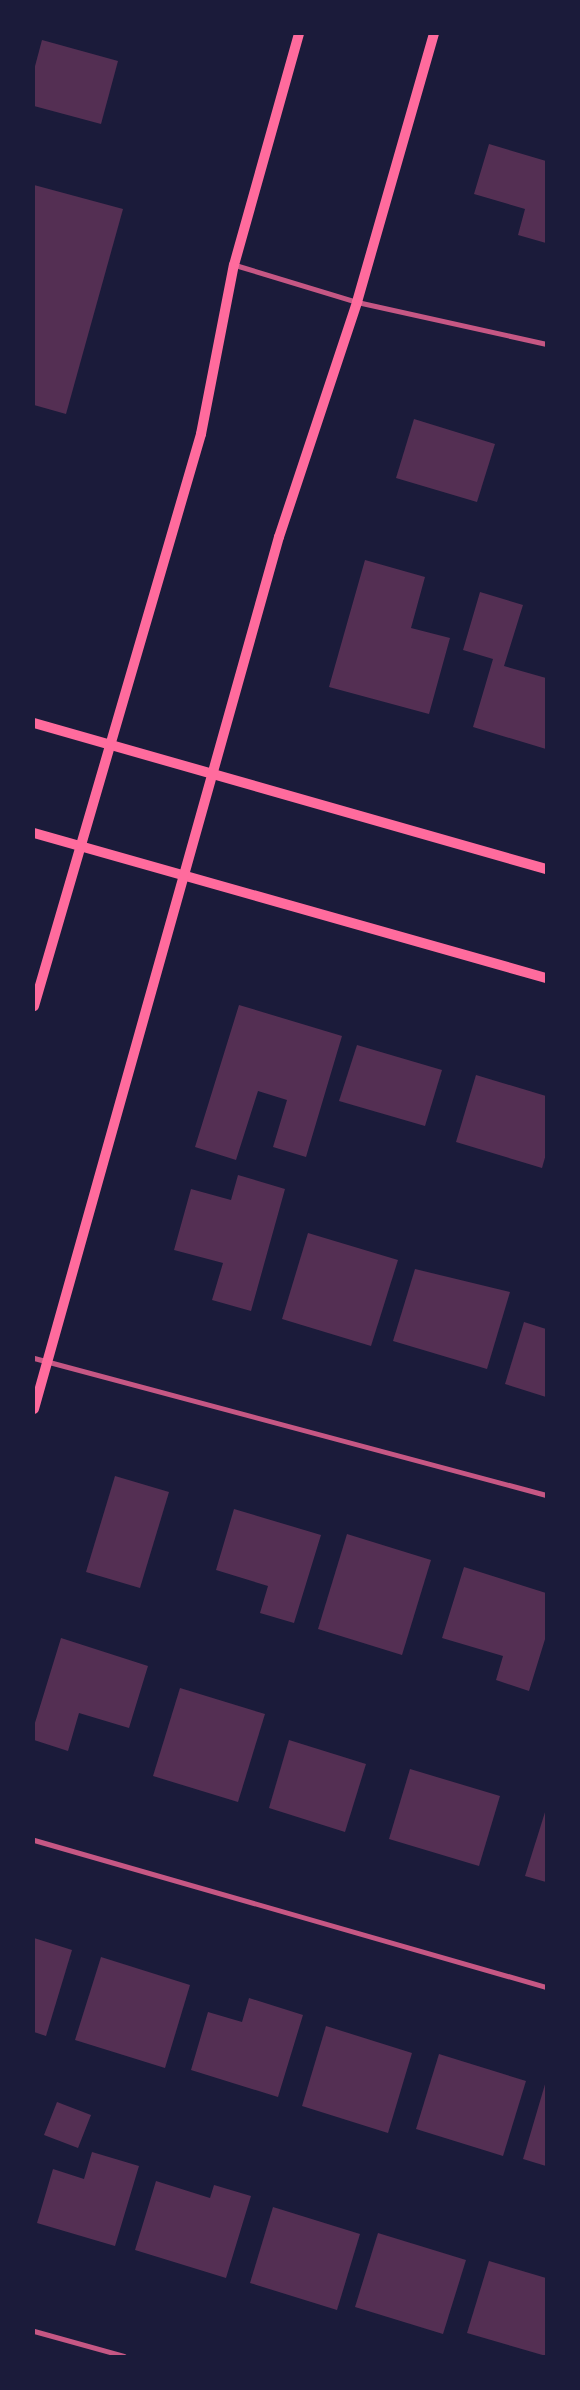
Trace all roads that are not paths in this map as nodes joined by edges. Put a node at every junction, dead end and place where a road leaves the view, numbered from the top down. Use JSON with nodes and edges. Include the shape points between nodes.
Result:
{"nodes":[{"id":1,"x":299,"y":34,"type":"edge"},
{"id":2,"x":434,"y":34,"type":"edge"},
{"id":3,"x":234,"y":265,"type":"junction"},
{"id":4,"x":357,"y":302,"type":"junction"},
{"id":5,"x":546,"y":344,"type":"edge"},
{"id":6,"x":34,"y":723,"type":"edge"},
{"id":7,"x":110,"y":745,"type":"junction"},
{"id":8,"x":213,"y":774,"type":"junction"},
{"id":9,"x":34,"y":833,"type":"edge"},
{"id":10,"x":82,"y":846,"type":"junction"},
{"id":11,"x":546,"y":869,"type":"edge"},
{"id":12,"x":182,"y":877,"type":"junction"},
{"id":13,"x":546,"y":978,"type":"edge"},
{"id":14,"x":34,"y":1006,"type":"edge"},
{"id":15,"x":34,"y":1358,"type":"edge"},
{"id":16,"x":48,"y":1362,"type":"junction"},
{"id":17,"x":34,"y":1409,"type":"edge"},
{"id":18,"x":546,"y":1495,"type":"edge"},
{"id":19,"x":34,"y":1840,"type":"edge"},
{"id":20,"x":546,"y":1987,"type":"edge"},
{"id":21,"x":34,"y":2331,"type":"edge"},
{"id":22,"x":124,"y":2356,"type":"edge"}],
"edges":[{"from":1,"to":3,"type":"main road"},
{"from":2,"to":4,"type":"main road"},
{"from":3,"to":4,"type":"street"},
{"from":3,"to":7,"type":"main road","via":[[200,434]]},
{"from":4,"to":5,"type":"street"},
{"from":4,"to":8,"type":"main road","via":[[279,537]]},
{"from":6,"to":7,"type":"main road"},
{"from":7,"to":8,"type":"main road"},
{"from":7,"to":10,"type":"main road"},
{"from":8,"to":11,"type":"main road"},
{"from":8,"to":12,"type":"main road"},
{"from":9,"to":10,"type":"main road"},
{"from":10,"to":12,"type":"main road"},
{"from":10,"to":14,"type":"main road"},
{"from":12,"to":13,"type":"main road"},
{"from":12,"to":16,"type":"main road"},
{"from":15,"to":16,"type":"street"},
{"from":16,"to":17,"type":"main road"},
{"from":16,"to":18,"type":"street"},
{"from":19,"to":20,"type":"street"},
{"from":21,"to":22,"type":"street"}]}
